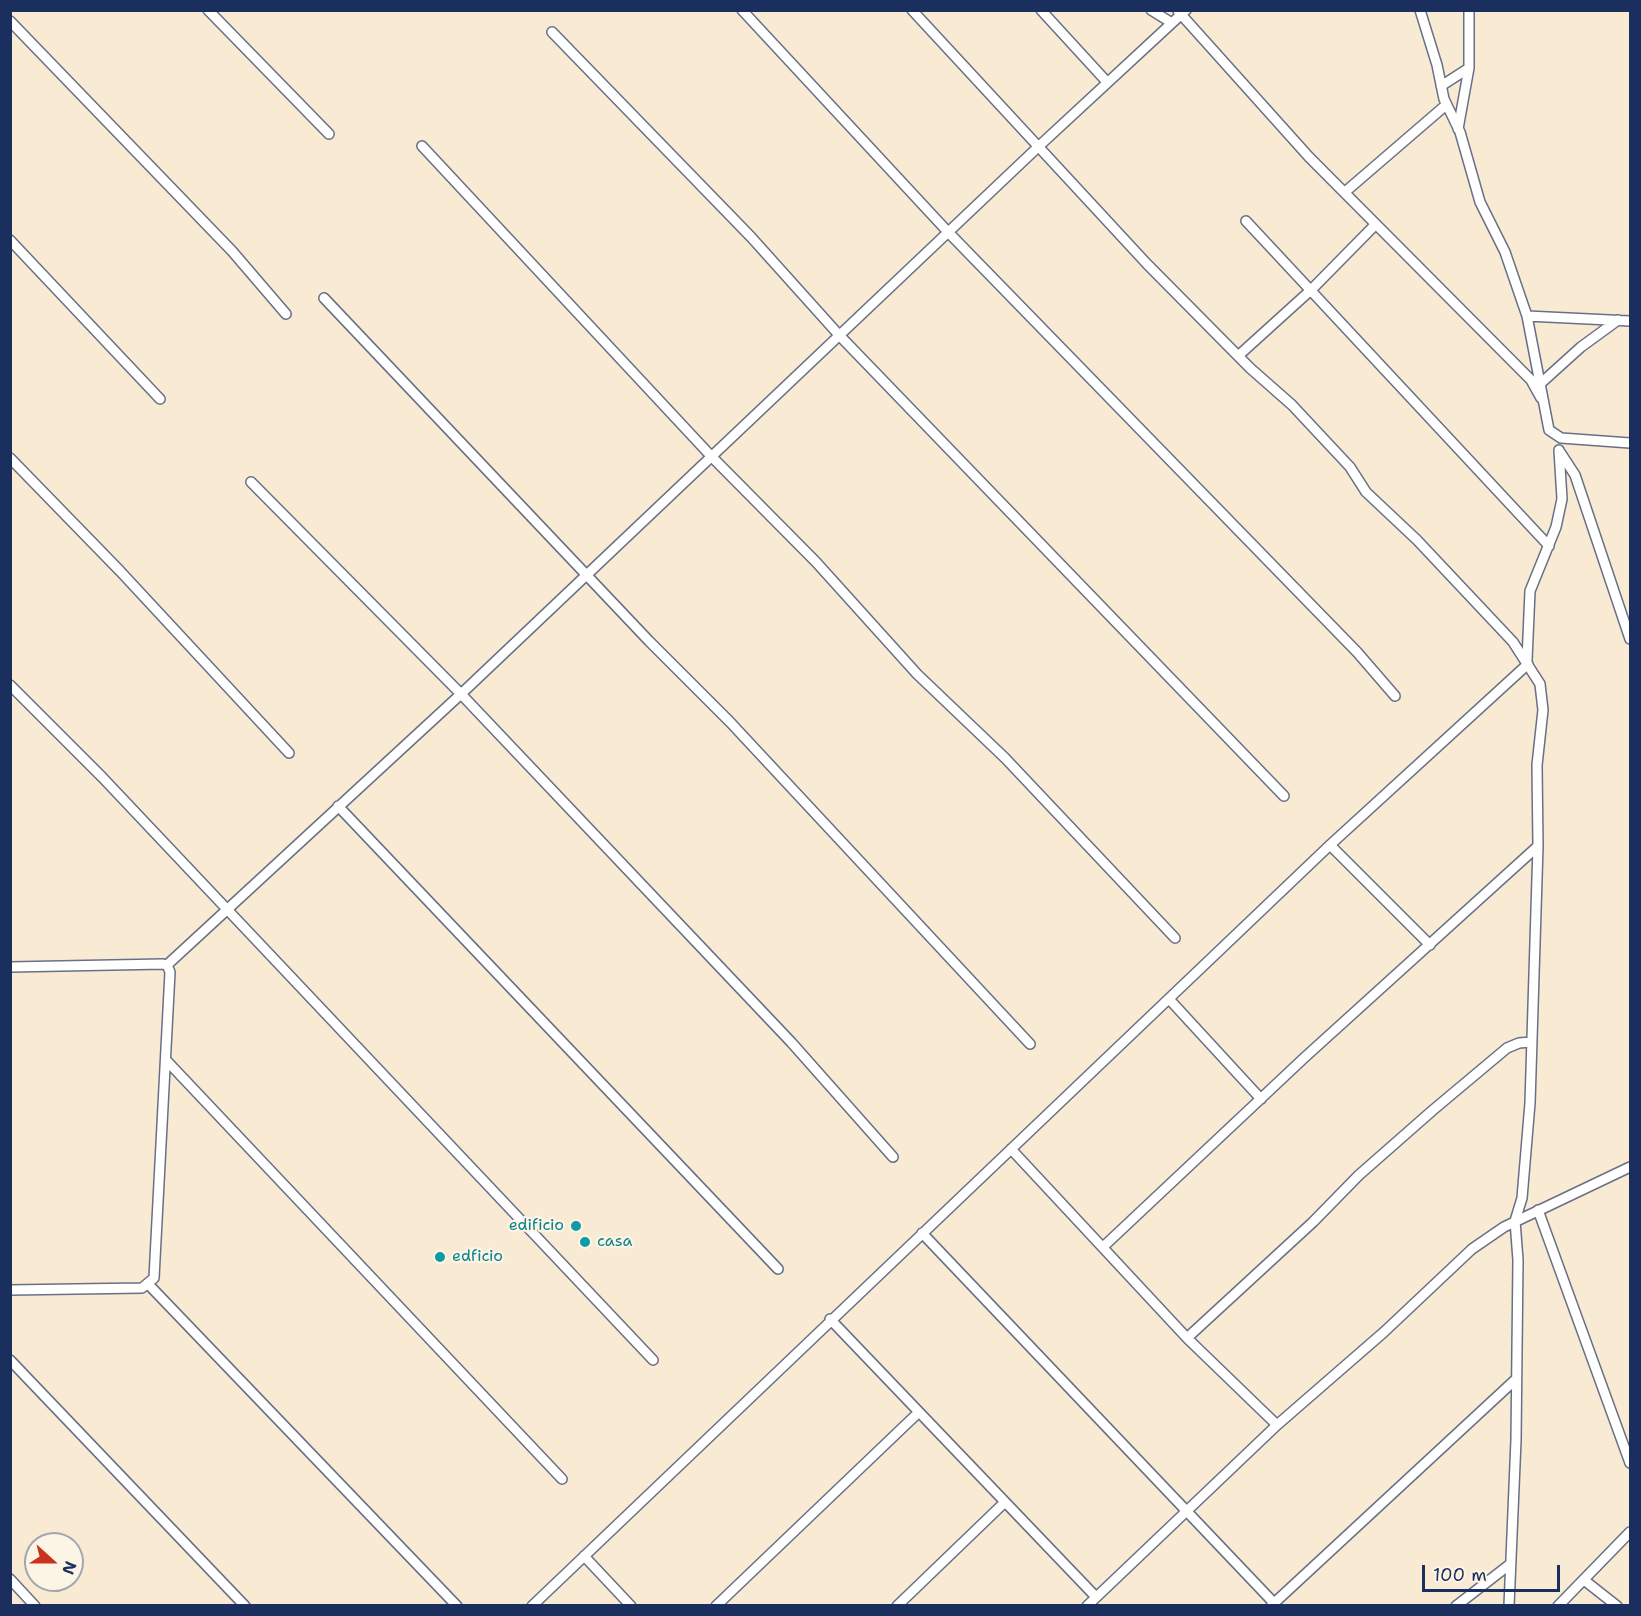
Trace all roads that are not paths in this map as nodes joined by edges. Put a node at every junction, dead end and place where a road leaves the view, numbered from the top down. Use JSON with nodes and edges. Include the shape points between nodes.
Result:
{"nodes":[{"id":1,"x":208,"y":10,"type":"edge"},
{"id":2,"x":742,"y":10,"type":"edge"},
{"id":3,"x":912,"y":10,"type":"edge"},
{"id":4,"x":1041,"y":10,"type":"edge"},
{"id":5,"x":1151,"y":10,"type":"edge"},
{"id":6,"x":1420,"y":10,"type":"edge"},
{"id":7,"x":1469,"y":10,"type":"edge"},
{"id":8,"x":1181,"y":12,"type":"edge"},
{"id":9,"x":10,"y":21,"type":"edge"},
{"id":10,"x":1172,"y":23,"type":"junction"},
{"id":11,"x":552,"y":32,"type":"dead end"},
{"id":12,"x":1469,"y":68,"type":"junction"},
{"id":13,"x":1107,"y":82,"type":"junction"},
{"id":14,"x":1441,"y":86,"type":"junction"},
{"id":15,"x":1446,"y":105,"type":"junction"},
{"id":16,"x":1458,"y":129,"type":"junction"},
{"id":17,"x":329,"y":134,"type":"dead end"},
{"id":18,"x":422,"y":146,"type":"dead end"},
{"id":19,"x":1038,"y":147,"type":"junction"},
{"id":20,"x":1345,"y":192,"type":"junction"},
{"id":21,"x":1246,"y":220,"type":"dead end"},
{"id":22,"x":1375,"y":225,"type":"junction"},
{"id":23,"x":948,"y":232,"type":"junction"},
{"id":24,"x":10,"y":240,"type":"edge"},
{"id":25,"x":1312,"y":290,"type":"junction"},
{"id":26,"x":324,"y":298,"type":"dead end"},
{"id":27,"x":286,"y":314,"type":"dead end"},
{"id":28,"x":1527,"y":316,"type":"junction"},
{"id":29,"x":1618,"y":320,"type":"junction"},
{"id":30,"x":1630,"y":321,"type":"edge"},
{"id":31,"x":839,"y":335,"type":"junction"},
{"id":32,"x":1238,"y":356,"type":"junction"},
{"id":33,"x":1540,"y":384,"type":"junction"},
{"id":34,"x":1541,"y":398,"type":"junction"},
{"id":35,"x":160,"y":399,"type":"dead end"},
{"id":36,"x":1561,"y":438,"type":"junction"},
{"id":37,"x":1630,"y":443,"type":"edge"},
{"id":38,"x":1559,"y":450,"type":"junction"},
{"id":39,"x":711,"y":456,"type":"junction"},
{"id":40,"x":10,"y":458,"type":"edge"},
{"id":41,"x":251,"y":482,"type":"dead end"},
{"id":42,"x":1549,"y":546,"type":"junction"},
{"id":43,"x":587,"y":574,"type":"junction"},
{"id":44,"x":1630,"y":639,"type":"edge"},
{"id":45,"x":1528,"y":663,"type":"junction"},
{"id":46,"x":10,"y":686,"type":"edge"},
{"id":47,"x":461,"y":694,"type":"junction"},
{"id":48,"x":1395,"y":696,"type":"dead end"},
{"id":49,"x":290,"y":753,"type":"dead end"},
{"id":50,"x":1284,"y":796,"type":"dead end"},
{"id":51,"x":338,"y":806,"type":"junction"},
{"id":52,"x":1330,"y":845,"type":"junction"},
{"id":53,"x":1538,"y":846,"type":"junction"},
{"id":54,"x":228,"y":910,"type":"junction"},
{"id":55,"x":1175,"y":938,"type":"dead end"},
{"id":56,"x":1430,"y":945,"type":"junction"},
{"id":57,"x":167,"y":965,"type":"junction"},
{"id":58,"x":10,"y":967,"type":"edge"},
{"id":59,"x":1169,"y":999,"type":"junction"},
{"id":60,"x":1531,"y":1042,"type":"junction"},
{"id":61,"x":1030,"y":1044,"type":"dead end"},
{"id":62,"x":166,"y":1060,"type":"junction"},
{"id":63,"x":1261,"y":1099,"type":"junction"},
{"id":64,"x":1011,"y":1149,"type":"junction"},
{"id":65,"x":893,"y":1156,"type":"dead end"},
{"id":66,"x":1630,"y":1167,"type":"edge"},
{"id":67,"x":1538,"y":1210,"type":"junction"},
{"id":68,"x":1515,"y":1221,"type":"junction"},
{"id":69,"x":922,"y":1233,"type":"junction"},
{"id":70,"x":1103,"y":1247,"type":"junction"},
{"id":71,"x":778,"y":1269,"type":"dead end"},
{"id":72,"x":149,"y":1285,"type":"junction"},
{"id":73,"x":10,"y":1290,"type":"edge"},
{"id":74,"x":830,"y":1319,"type":"junction"},
{"id":75,"x":1187,"y":1338,"type":"junction"},
{"id":76,"x":10,"y":1360,"type":"edge"},
{"id":77,"x":653,"y":1360,"type":"dead end"},
{"id":78,"x":1515,"y":1380,"type":"junction"},
{"id":79,"x":919,"y":1412,"type":"junction"},
{"id":80,"x":1277,"y":1425,"type":"junction"},
{"id":81,"x":1630,"y":1463,"type":"edge"},
{"id":82,"x":562,"y":1479,"type":"dead end"},
{"id":83,"x":1005,"y":1502,"type":"junction"},
{"id":84,"x":1187,"y":1510,"type":"junction"},
{"id":85,"x":1630,"y":1532,"type":"edge"},
{"id":86,"x":584,"y":1556,"type":"junction"},
{"id":87,"x":1509,"y":1565,"type":"junction"},
{"id":88,"x":10,"y":1580,"type":"edge"},
{"id":89,"x":1584,"y":1581,"type":"junction"},
{"id":90,"x":1096,"y":1597,"type":"junction"},
{"id":91,"x":1273,"y":1604,"type":"edge"},
{"id":92,"x":35,"y":1605,"type":"edge"},
{"id":93,"x":245,"y":1605,"type":"edge"},
{"id":94,"x":457,"y":1605,"type":"edge"},
{"id":95,"x":532,"y":1605,"type":"edge"},
{"id":96,"x":631,"y":1605,"type":"edge"},
{"id":97,"x":716,"y":1605,"type":"edge"},
{"id":98,"x":897,"y":1605,"type":"edge"},
{"id":99,"x":1087,"y":1605,"type":"edge"},
{"id":100,"x":1456,"y":1605,"type":"edge"},
{"id":101,"x":1509,"y":1605,"type":"edge"},
{"id":102,"x":1558,"y":1605,"type":"edge"},
{"id":103,"x":1617,"y":1605,"type":"edge"}],
"edges":[{"from":1,"to":17,"type":"street"},
{"from":2,"to":23,"type":"street"},
{"from":3,"to":19,"type":"street"},
{"from":4,"to":13,"type":"street"},
{"from":5,"to":10,"type":"street"},
{"from":6,"to":14,"type":"street"},
{"from":7,"to":12,"type":"street"},
{"from":8,"to":10,"type":"street"},
{"from":8,"to":20,"type":"street"},
{"from":9,"to":27,"type":"street","via":[[232,250]]},
{"from":10,"to":13,"type":"street"},
{"from":11,"to":31,"type":"street","via":[[751,237]]},
{"from":12,"to":14,"type":"street"},
{"from":12,"to":16,"type":"street"},
{"from":13,"to":19,"type":"street"},
{"from":14,"to":15,"type":"street"},
{"from":15,"to":16,"type":"street"},
{"from":15,"to":20,"type":"street"},
{"from":16,"to":28,"type":"street","via":[[1480,202],[1505,252]]},
{"from":18,"to":39,"type":"street"},
{"from":19,"to":23,"type":"street"},
{"from":19,"to":32,"type":"street"},
{"from":20,"to":22,"type":"street"},
{"from":21,"to":25,"type":"street"},
{"from":22,"to":25,"type":"street"},
{"from":22,"to":34,"type":"street","via":[[1531,380]]},
{"from":23,"to":31,"type":"street"},
{"from":23,"to":48,"type":"street","via":[[1357,652]]},
{"from":24,"to":35,"type":"street"},
{"from":25,"to":32,"type":"street"},
{"from":25,"to":42,"type":"street"},
{"from":26,"to":43,"type":"street"},
{"from":28,"to":29,"type":"street"},
{"from":28,"to":33,"type":"street"},
{"from":29,"to":30,"type":"street"},
{"from":29,"to":33,"type":"street"},
{"from":31,"to":39,"type":"street"},
{"from":31,"to":50,"type":"street"},
{"from":32,"to":45,"type":"street","via":[[1292,405],[1350,467],[1366,492],[1417,540]]},
{"from":33,"to":34,"type":"street"},
{"from":34,"to":36,"type":"street","via":[[1549,430]]},
{"from":36,"to":37,"type":"street"},
{"from":36,"to":38,"type":"street"},
{"from":38,"to":42,"type":"street","via":[[1562,499]]},
{"from":38,"to":44,"type":"street","via":[[1575,475]]},
{"from":39,"to":43,"type":"street"},
{"from":39,"to":55,"type":"street"},
{"from":40,"to":49,"type":"street"},
{"from":41,"to":47,"type":"street"},
{"from":42,"to":45,"type":"street","via":[[1530,591]]},
{"from":43,"to":47,"type":"street"},
{"from":43,"to":61,"type":"street"},
{"from":45,"to":52,"type":"street"},
{"from":45,"to":53,"type":"street","via":[[1543,696],[1538,754]]},
{"from":46,"to":54,"type":"street"},
{"from":47,"to":51,"type":"street"},
{"from":47,"to":65,"type":"street","via":[[792,1042]]},
{"from":51,"to":54,"type":"street"},
{"from":51,"to":71,"type":"street"},
{"from":52,"to":56,"type":"street"},
{"from":52,"to":59,"type":"street"},
{"from":53,"to":56,"type":"street"},
{"from":53,"to":60,"type":"street"},
{"from":54,"to":57,"type":"street"},
{"from":54,"to":77,"type":"street"},
{"from":56,"to":63,"type":"street"},
{"from":57,"to":58,"type":"street"},
{"from":57,"to":62,"type":"street","via":[[170,977]]},
{"from":59,"to":63,"type":"street"},
{"from":59,"to":64,"type":"street"},
{"from":60,"to":68,"type":"street","via":[[1529,1121],[1522,1198]]},
{"from":60,"to":75,"type":"street","via":[[1507,1048],[1425,1118]]},
{"from":62,"to":72,"type":"street","via":[[155,1272]]},
{"from":62,"to":82,"type":"street"},
{"from":63,"to":70,"type":"street"},
{"from":64,"to":69,"type":"street"},
{"from":64,"to":70,"type":"street"},
{"from":66,"to":67,"type":"street"},
{"from":67,"to":68,"type":"street"},
{"from":67,"to":81,"type":"street"},
{"from":68,"to":78,"type":"street"},
{"from":68,"to":80,"type":"street","via":[[1472,1249]]},
{"from":69,"to":74,"type":"street"},
{"from":69,"to":84,"type":"street"},
{"from":70,"to":75,"type":"street"},
{"from":72,"to":73,"type":"street"},
{"from":72,"to":94,"type":"street"},
{"from":74,"to":79,"type":"street"},
{"from":74,"to":86,"type":"street"},
{"from":75,"to":80,"type":"street"},
{"from":76,"to":93,"type":"street"},
{"from":78,"to":87,"type":"street"},
{"from":78,"to":91,"type":"street"},
{"from":79,"to":83,"type":"street"},
{"from":79,"to":97,"type":"street"},
{"from":80,"to":84,"type":"street"},
{"from":83,"to":90,"type":"street"},
{"from":83,"to":98,"type":"street"},
{"from":84,"to":90,"type":"street"},
{"from":84,"to":91,"type":"street"},
{"from":85,"to":89,"type":"street"},
{"from":86,"to":95,"type":"street"},
{"from":86,"to":96,"type":"street"},
{"from":87,"to":100,"type":"street"},
{"from":87,"to":101,"type":"street"},
{"from":88,"to":92,"type":"street"},
{"from":89,"to":102,"type":"street"},
{"from":89,"to":103,"type":"street"},
{"from":90,"to":99,"type":"street"}]}
